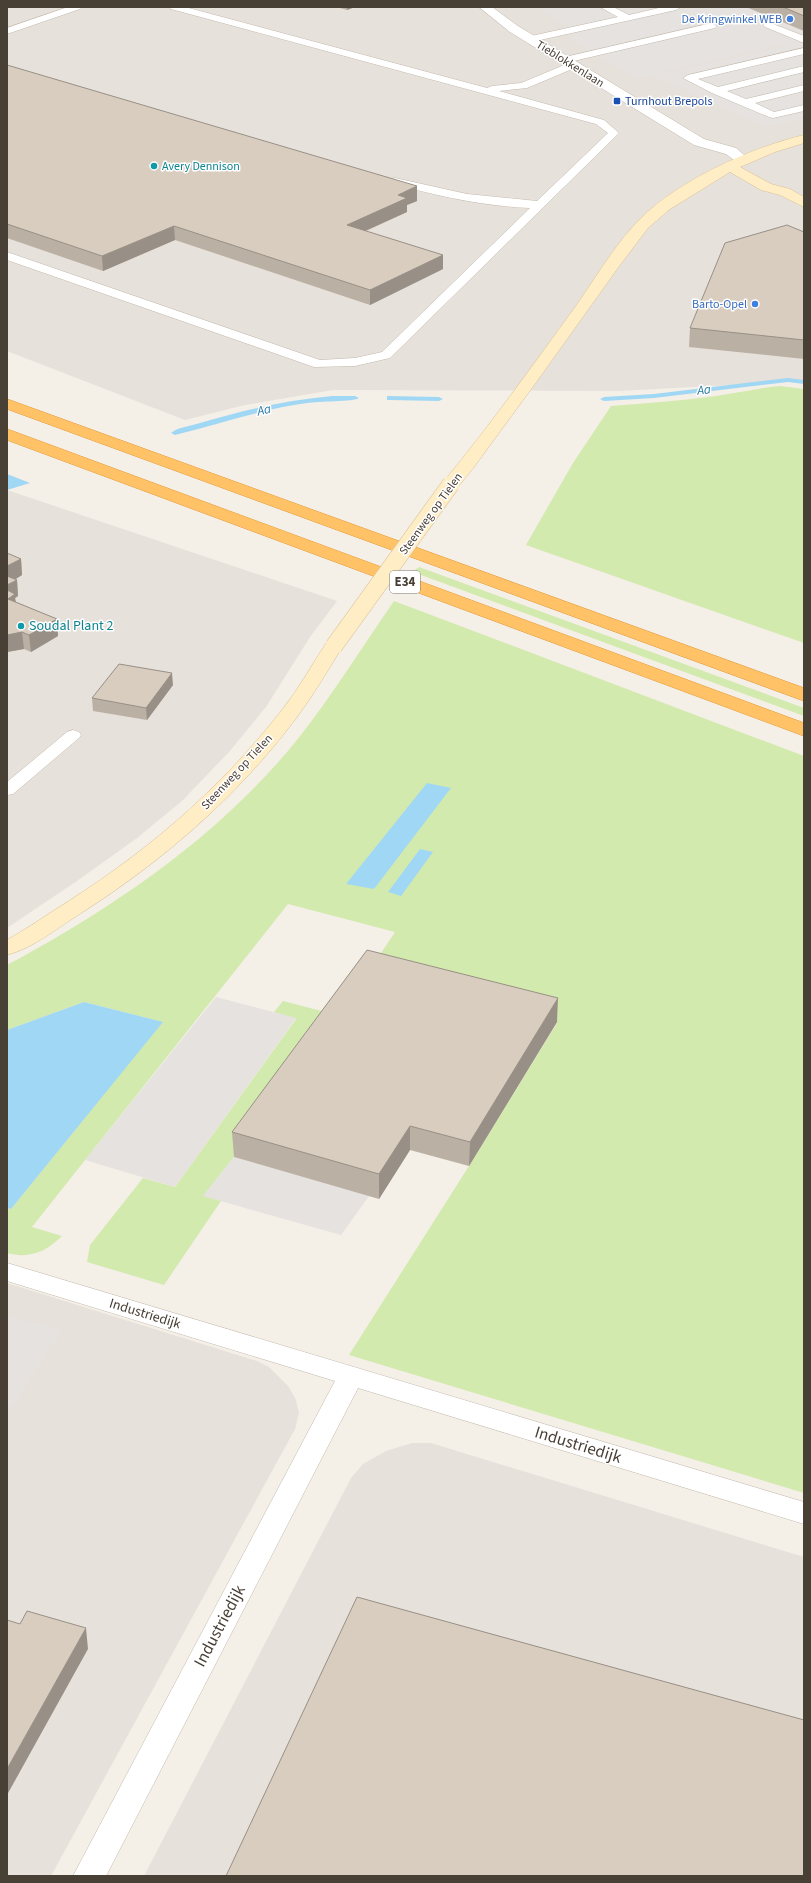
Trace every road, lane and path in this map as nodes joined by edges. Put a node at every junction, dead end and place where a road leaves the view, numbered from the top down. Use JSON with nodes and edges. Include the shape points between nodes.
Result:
{"nodes":[{"id":1,"x":77,"y":7,"type":"edge"},
{"id":2,"x":174,"y":7,"type":"edge"},
{"id":3,"x":485,"y":7,"type":"edge"},
{"id":4,"x":605,"y":7,"type":"edge"},
{"id":5,"x":676,"y":7,"type":"edge"},
{"id":6,"x":628,"y":18,"type":"junction"},
{"id":7,"x":768,"y":25,"type":"dead end"},
{"id":8,"x":712,"y":26,"type":"dead end"},
{"id":9,"x":7,"y":31,"type":"edge"},
{"id":10,"x":531,"y":39,"type":"junction"},
{"id":11,"x":804,"y":40,"type":"edge"},
{"id":12,"x":804,"y":51,"type":"edge"},
{"id":13,"x":569,"y":63,"type":"junction"},
{"id":14,"x":804,"y":69,"type":"edge"},
{"id":15,"x":523,"y":86,"type":"junction"},
{"id":16,"x":804,"y":88,"type":"edge"},
{"id":17,"x":476,"y":89,"type":"junction"},
{"id":18,"x":716,"y":91,"type":"junction"},
{"id":19,"x":526,"y":102,"type":"junction"},
{"id":20,"x":744,"y":103,"type":"junction"},
{"id":21,"x":804,"y":108,"type":"edge"},
{"id":22,"x":804,"y":139,"type":"edge"},
{"id":23,"x":698,"y":142,"type":"junction"},
{"id":24,"x":743,"y":160,"type":"junction"},
{"id":25,"x":730,"y":167,"type":"junction"},
{"id":26,"x":386,"y":178,"type":"edge"},
{"id":27,"x":785,"y":192,"type":"junction"},
{"id":28,"x":804,"y":203,"type":"edge"},
{"id":29,"x":540,"y":205,"type":"junction"},
{"id":30,"x":7,"y":256,"type":"edge"},
{"id":31,"x":7,"y":404,"type":"edge"},
{"id":32,"x":7,"y":434,"type":"edge"},
{"id":33,"x":804,"y":695,"type":"edge"},
{"id":34,"x":804,"y":730,"type":"edge"},
{"id":35,"x":73,"y":735,"type":"dead end"},
{"id":36,"x":7,"y":790,"type":"edge"},
{"id":37,"x":7,"y":948,"type":"edge"},
{"id":38,"x":7,"y":1272,"type":"edge"},
{"id":39,"x":351,"y":1376,"type":"junction"},
{"id":40,"x":804,"y":1513,"type":"edge"},
{"id":41,"x":89,"y":1876,"type":"edge"}],
"edges":[{"from":1,"to":9,"type":"lane"},
{"from":2,"to":17,"type":"lane"},
{"from":3,"to":10,"type":"street","name":"Tieblokkenlaan"},
{"from":4,"to":6,"type":"lane"},
{"from":5,"to":6,"type":"lane"},
{"from":6,"to":10,"type":"lane"},
{"from":7,"to":11,"type":"lane"},
{"from":8,"to":13,"type":"lane"},
{"from":10,"to":13,"type":"street","name":"Tieblokkenlaan"},
{"from":12,"to":18,"type":"lane","via":[[688,78]]},
{"from":13,"to":15,"type":"lane"},
{"from":13,"to":23,"type":"street","name":"Tieblokkenlaan"},
{"from":14,"to":18,"type":"lane"},
{"from":15,"to":17,"type":"lane"},
{"from":15,"to":19,"type":"lane"},
{"from":16,"to":20,"type":"lane"},
{"from":17,"to":19,"type":"lane"},
{"from":18,"to":20,"type":"lane"},
{"from":19,"to":29,"type":"lane","via":[[600,122],[614,133]]},
{"from":20,"to":21,"type":"lane","via":[[772,115]]},
{"from":22,"to":24,"type":"street","name":"Steenweg op Tielen"},
{"from":23,"to":24,"type":"street","name":"Tieblokkenlaan","via":[[731,152]]},
{"from":23,"to":25,"type":"street","name":"Tieblokkenlaan","via":[[704,150]]},
{"from":24,"to":25,"type":"street","name":"Steenweg op Tielen"},
{"from":24,"to":27,"type":"street","via":[[774,181]]},
{"from":25,"to":27,"type":"street","via":[[766,187]]},
{"from":25,"to":37,"type":"street","name":"Steenweg op Tielen","bridge":true,"via":[[688,190],[655,213],[630,240],[507,413],[451,484],[334,646],[290,714],[220,794],[166,844],[99,893]]},
{"from":26,"to":29,"type":"lane","via":[[446,194]]},
{"from":27,"to":28,"type":"street"},
{"from":29,"to":30,"type":"lane","via":[[386,355],[355,362],[319,364]]},
{"from":31,"to":33,"type":"highway","number":"E34"},
{"from":32,"to":34,"type":"highway","number":"E34"},
{"from":35,"to":36,"type":"lane"},
{"from":38,"to":39,"type":"street","name":"Industriedijk"},
{"from":39,"to":40,"type":"street","name":"Industriedijk"},
{"from":39,"to":41,"type":"street","name":"Industriedijk"}]}
